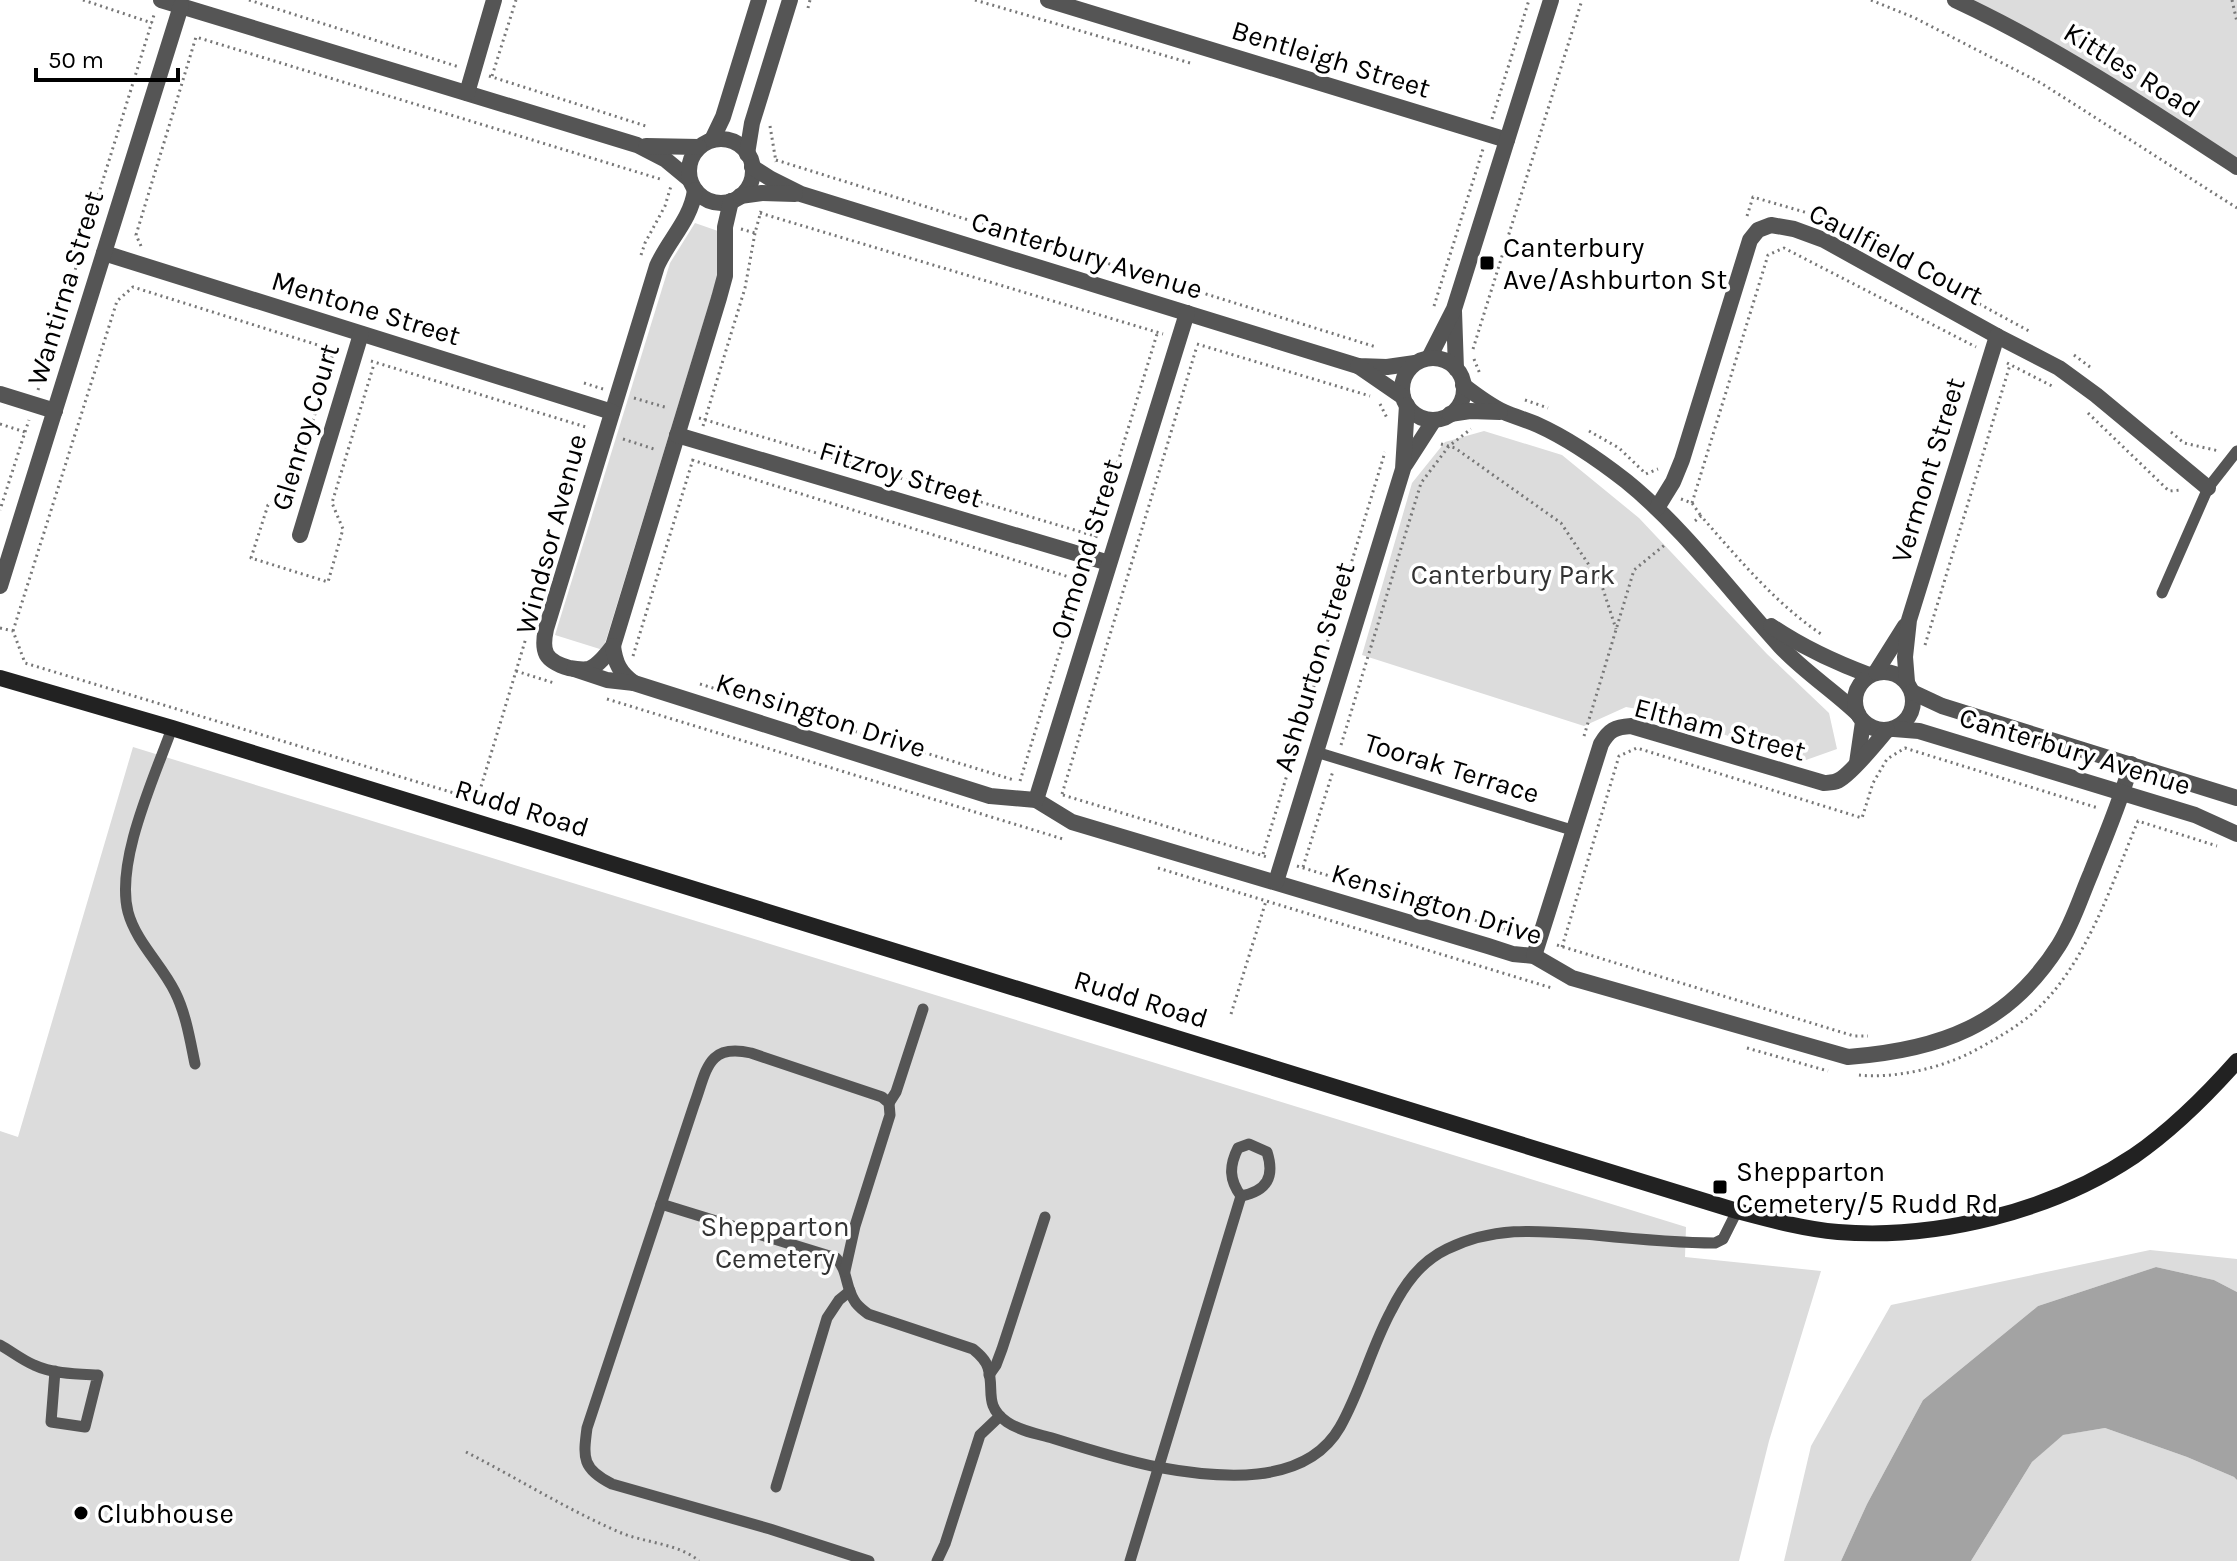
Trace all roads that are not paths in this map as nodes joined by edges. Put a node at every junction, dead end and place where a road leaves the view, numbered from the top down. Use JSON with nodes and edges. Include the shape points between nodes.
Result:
{"nodes":[{"id":1,"x":494,"y":0,"type":"edge"},
{"id":2,"x":759,"y":0,"type":"edge"},
{"id":3,"x":790,"y":0,"type":"edge"},
{"id":4,"x":1048,"y":0,"type":"edge"},
{"id":5,"x":1551,"y":0,"type":"edge"},
{"id":6,"x":1955,"y":0,"type":"edge"},
{"id":7,"x":158,"y":6,"type":"edge"},
{"id":8,"x":181,"y":6,"type":"junction"},
{"id":9,"x":467,"y":93,"type":"junction"},
{"id":10,"x":1507,"y":140,"type":"junction"},
{"id":11,"x":705,"y":144,"type":"junction"},
{"id":12,"x":637,"y":145,"type":"junction"},
{"id":13,"x":750,"y":160,"type":"junction"},
{"id":14,"x":2237,"y":167,"type":"edge"},
{"id":15,"x":692,"y":184,"type":"junction"},
{"id":16,"x":769,"y":186,"type":"junction"},
{"id":17,"x":736,"y":199,"type":"junction"},
{"id":18,"x":104,"y":253,"type":"junction"},
{"id":19,"x":1454,"y":309,"type":"junction"},
{"id":20,"x":1187,"y":313,"type":"junction"},
{"id":21,"x":361,"y":334,"type":"junction"},
{"id":22,"x":1997,"y":336,"type":"junction"},
{"id":23,"x":1422,"y":361,"type":"junction"},
{"id":24,"x":1358,"y":366,"type":"junction"},
{"id":25,"x":1456,"y":369,"type":"junction"},
{"id":26,"x":1463,"y":385,"type":"junction"},
{"id":27,"x":0,"y":394,"type":"edge"},
{"id":28,"x":1405,"y":401,"type":"junction"},
{"id":29,"x":1481,"y":405,"type":"junction"},
{"id":30,"x":55,"y":411,"type":"junction"},
{"id":31,"x":612,"y":412,"type":"junction"},
{"id":32,"x":1442,"y":417,"type":"junction"},
{"id":33,"x":677,"y":435,"type":"junction"},
{"id":34,"x":2231,"y":452,"type":"edge"},
{"id":35,"x":1403,"y":469,"type":"junction"},
{"id":36,"x":2208,"y":488,"type":"junction"},
{"id":37,"x":1657,"y":508,"type":"junction"},
{"id":38,"x":300,"y":535,"type":"dead end"},
{"id":39,"x":1109,"y":563,"type":"junction"},
{"id":40,"x":0,"y":586,"type":"edge"},
{"id":41,"x":2162,"y":593,"type":"dead end"},
{"id":42,"x":1754,"y":613,"type":"junction"},
{"id":43,"x":1909,"y":620,"type":"junction"},
{"id":44,"x":613,"y":646,"type":"junction"},
{"id":45,"x":574,"y":669,"type":"junction"},
{"id":46,"x":1872,"y":674,"type":"junction"},
{"id":47,"x":0,"y":678,"type":"edge"},
{"id":48,"x":634,"y":683,"type":"junction"},
{"id":49,"x":1909,"y":687,"type":"junction"},
{"id":50,"x":1860,"y":718,"type":"junction"},
{"id":51,"x":172,"y":728,"type":"junction"},
{"id":52,"x":1891,"y":730,"type":"junction"},
{"id":53,"x":1316,"y":752,"type":"junction"},
{"id":54,"x":1857,"y":763,"type":"junction"},
{"id":55,"x":2131,"y":764,"type":"junction"},
{"id":56,"x":2123,"y":794,"type":"junction"},
{"id":57,"x":2237,"y":798,"type":"edge"},
{"id":58,"x":1036,"y":800,"type":"junction"},
{"id":59,"x":1575,"y":831,"type":"junction"},
{"id":60,"x":2237,"y":834,"type":"edge"},
{"id":61,"x":1276,"y":882,"type":"junction"},
{"id":62,"x":1534,"y":956,"type":"junction"},
{"id":63,"x":923,"y":1009,"type":"dead end"},
{"id":64,"x":2237,"y":1061,"type":"edge"},
{"id":65,"x":195,"y":1064,"type":"dead end"},
{"id":66,"x":889,"y":1103,"type":"junction"},
{"id":67,"x":1241,"y":1196,"type":"junction"},
{"id":68,"x":661,"y":1204,"type":"junction"},
{"id":69,"x":1737,"y":1211,"type":"junction"},
{"id":70,"x":1045,"y":1217,"type":"dead end"},
{"id":71,"x":845,"y":1272,"type":"junction"},
{"id":72,"x":850,"y":1291,"type":"junction"},
{"id":73,"x":0,"y":1345,"type":"edge"},
{"id":74,"x":55,"y":1371,"type":"junction"},
{"id":75,"x":989,"y":1375,"type":"junction"},
{"id":76,"x":1000,"y":1416,"type":"junction"},
{"id":77,"x":1158,"y":1467,"type":"junction"},
{"id":78,"x":776,"y":1487,"type":"dead end"},
{"id":79,"x":869,"y":1561,"type":"edge"},
{"id":80,"x":937,"y":1561,"type":"edge"},
{"id":81,"x":1130,"y":1561,"type":"edge"}],
"edges":[{"from":1,"to":9,"type":"street"},
{"from":2,"to":11,"type":"street","via":[[723,117]]},
{"from":3,"to":13,"type":"street","via":[[752,123]]},
{"from":4,"to":10,"type":"street","name":"Bentleigh Street"},
{"from":5,"to":10,"type":"street"},
{"from":6,"to":14,"type":"street","name":"Kittles Road","via":[[2072,62]]},
{"from":7,"to":8,"type":"street"},
{"from":8,"to":9,"type":"street"},
{"from":8,"to":18,"type":"street","name":"Wantirna Street"},
{"from":9,"to":12,"type":"street"},
{"from":10,"to":19,"type":"street"},
{"from":11,"to":12,"type":"street"},
{"from":11,"to":13,"type":"street","via":[[733,142]]},
{"from":11,"to":15,"type":"street","via":[[692,157]]},
{"from":12,"to":15,"type":"street","via":[[666,160]]},
{"from":13,"to":16,"type":"street","name":"Canterbury Avenue"},
{"from":13,"to":17,"type":"street","via":[[752,178]]},
{"from":15,"to":17,"type":"street","via":[[709,201]]},
{"from":15,"to":31,"type":"street","name":"Windsor Avenue","via":[[693,206],[657,266]]},
{"from":16,"to":17,"type":"street"},
{"from":16,"to":20,"type":"street","name":"Canterbury Avenue"},
{"from":17,"to":33,"type":"street","via":[[726,224],[725,276]]},
{"from":18,"to":21,"type":"street","name":"Mentone Street"},
{"from":18,"to":30,"type":"street","name":"Wantirna Street"},
{"from":19,"to":23,"type":"street"},
{"from":19,"to":25,"type":"street"},
{"from":20,"to":24,"type":"street","name":"Canterbury Avenue"},
{"from":20,"to":39,"type":"street","name":"Ormond Street"},
{"from":21,"to":31,"type":"street","name":"Mentone Street"},
{"from":21,"to":38,"type":"street","name":"Glenroy Court"},
{"from":22,"to":36,"type":"street","name":"Caulfield Court","via":[[2059,368]]},
{"from":22,"to":37,"type":"street","name":"Caulfield Court","via":[[1824,240],[1771,225],[1758,230],[1750,240],[1682,460]]},
{"from":22,"to":43,"type":"street","name":"Vermont Street"},
{"from":23,"to":24,"type":"street","name":"Canterbury Avenue"},
{"from":23,"to":25,"type":"street","via":[[1440,359]]},
{"from":23,"to":28,"type":"street","via":[[1405,376]]},
{"from":24,"to":28,"type":"street","name":"Canterbury Avenue"},
{"from":25,"to":26,"type":"street"},
{"from":26,"to":29,"type":"street"},
{"from":26,"to":32,"type":"street","via":[[1459,406]]},
{"from":27,"to":30,"type":"street"},
{"from":28,"to":32,"type":"street","via":[[1423,418]]},
{"from":28,"to":35,"type":"street","name":"Ashburton Street"},
{"from":29,"to":32,"type":"street"},
{"from":29,"to":37,"type":"street","via":[[1539,426],[1583,451]]},
{"from":30,"to":40,"type":"street","name":"Wantirna Street"},
{"from":31,"to":45,"type":"street","name":"Windsor Avenue","via":[[543,644],[546,656]]},
{"from":32,"to":35,"type":"street","name":"Ashburton Street"},
{"from":33,"to":39,"type":"street","name":"Fitzroy Street"},
{"from":33,"to":44,"type":"street"},
{"from":34,"to":36,"type":"lane"},
{"from":35,"to":53,"type":"street","name":"Ashburton Street"},
{"from":36,"to":41,"type":"lane"},
{"from":37,"to":42,"type":"street"},
{"from":39,"to":58,"type":"street","name":"Ormond Street"},
{"from":42,"to":46,"type":"street","via":[[1814,652]]},
{"from":42,"to":50,"type":"street","via":[[1779,645]]},
{"from":43,"to":46,"type":"street","name":"Vermont Street"},
{"from":43,"to":49,"type":"street","name":"Vermont Street"},
{"from":44,"to":45,"type":"street","via":[[589,669]]},
{"from":44,"to":48,"type":"street","via":[[619,669]]},
{"from":45,"to":48,"type":"street","name":"Kensington Drive"},
{"from":46,"to":49,"type":"street","via":[[1892,672]]},
{"from":46,"to":50,"type":"street","via":[[1855,694]]},
{"from":47,"to":51,"type":"street","name":"Rudd Road"},
{"from":48,"to":58,"type":"street","name":"Kensington Drive","via":[[990,796]]},
{"from":49,"to":52,"type":"street","via":[[1911,713]]},
{"from":49,"to":55,"type":"street","name":"Canterbury Avenue","via":[[1942,706]]},
{"from":50,"to":52,"type":"street","via":[[1872,728]]},
{"from":50,"to":54,"type":"street"},
{"from":51,"to":65,"type":"lane","via":[[128,865],[128,912],[176,993]]},
{"from":51,"to":69,"type":"street","name":"Rudd Road"},
{"from":52,"to":54,"type":"street"},
{"from":52,"to":56,"type":"street","name":"Canterbury Avenue","via":[[1919,731]]},
{"from":53,"to":59,"type":"lane","name":"Toorak Terrace"},
{"from":53,"to":61,"type":"street","name":"Ashburton Street"},
{"from":54,"to":59,"type":"street","name":"Eltham Street","via":[[1837,782],[1824,783],[1631,726],[1616,727],[1601,744]]},
{"from":55,"to":56,"type":"street","name":"Kensington Drive"},
{"from":55,"to":57,"type":"street","name":"Canterbury Avenue"},
{"from":56,"to":60,"type":"street","name":"Canterbury Avenue","via":[[2195,815]]},
{"from":56,"to":62,"type":"street","name":"Kensington Drive","via":[[2061,943],[2036,978],[1975,1027],[1932,1043],[1892,1054],[1848,1057],[1572,978]]},
{"from":58,"to":61,"type":"street","name":"Kensington Drive","via":[[1072,822]]},
{"from":59,"to":62,"type":"street","name":"Eltham Street"},
{"from":61,"to":62,"type":"street","name":"Kensington Drive"},
{"from":63,"to":66,"type":"lane"},
{"from":64,"to":69,"type":"street","name":"Rudd Road","via":[[2208,1095],[2133,1156],[2050,1199],[2006,1213],[1881,1233],[1813,1229]]},
{"from":66,"to":68,"type":"lane","via":[[751,1053],[723,1051],[707,1071]]},
{"from":66,"to":71,"type":"lane"},
{"from":67,"to":67,"type":"lane","via":[[1233,1185],[1232,1159],[1238,1148],[1249,1144],[1267,1152],[1271,1173],[1254,1194]]},
{"from":67,"to":77,"type":"lane"},
{"from":68,"to":71,"type":"lane","via":[[836,1258]]},
{"from":68,"to":79,"type":"lane","via":[[587,1428],[585,1460],[590,1471],[612,1484]]},
{"from":69,"to":77,"type":"lane","via":[[1723,1239],[1715,1243],[1530,1230],[1483,1235],[1444,1250],[1417,1270],[1402,1290],[1340,1428],[1321,1451],[1283,1470],[1249,1475]]},
{"from":70,"to":75,"type":"lane"},
{"from":71,"to":72,"type":"lane"},
{"from":72,"to":75,"type":"lane","via":[[868,1314],[973,1349]]},
{"from":72,"to":78,"type":"lane","via":[[827,1318]]},
{"from":73,"to":74,"type":"lane"},
{"from":74,"to":74,"type":"lane","via":[[98,1375],[85,1427],[51,1422]]},
{"from":75,"to":76,"type":"lane","via":[[990,1399]]},
{"from":76,"to":77,"type":"lane","via":[[1015,1427]]},
{"from":76,"to":80,"type":"lane","via":[[980,1435]]},
{"from":77,"to":81,"type":"lane"}]}
